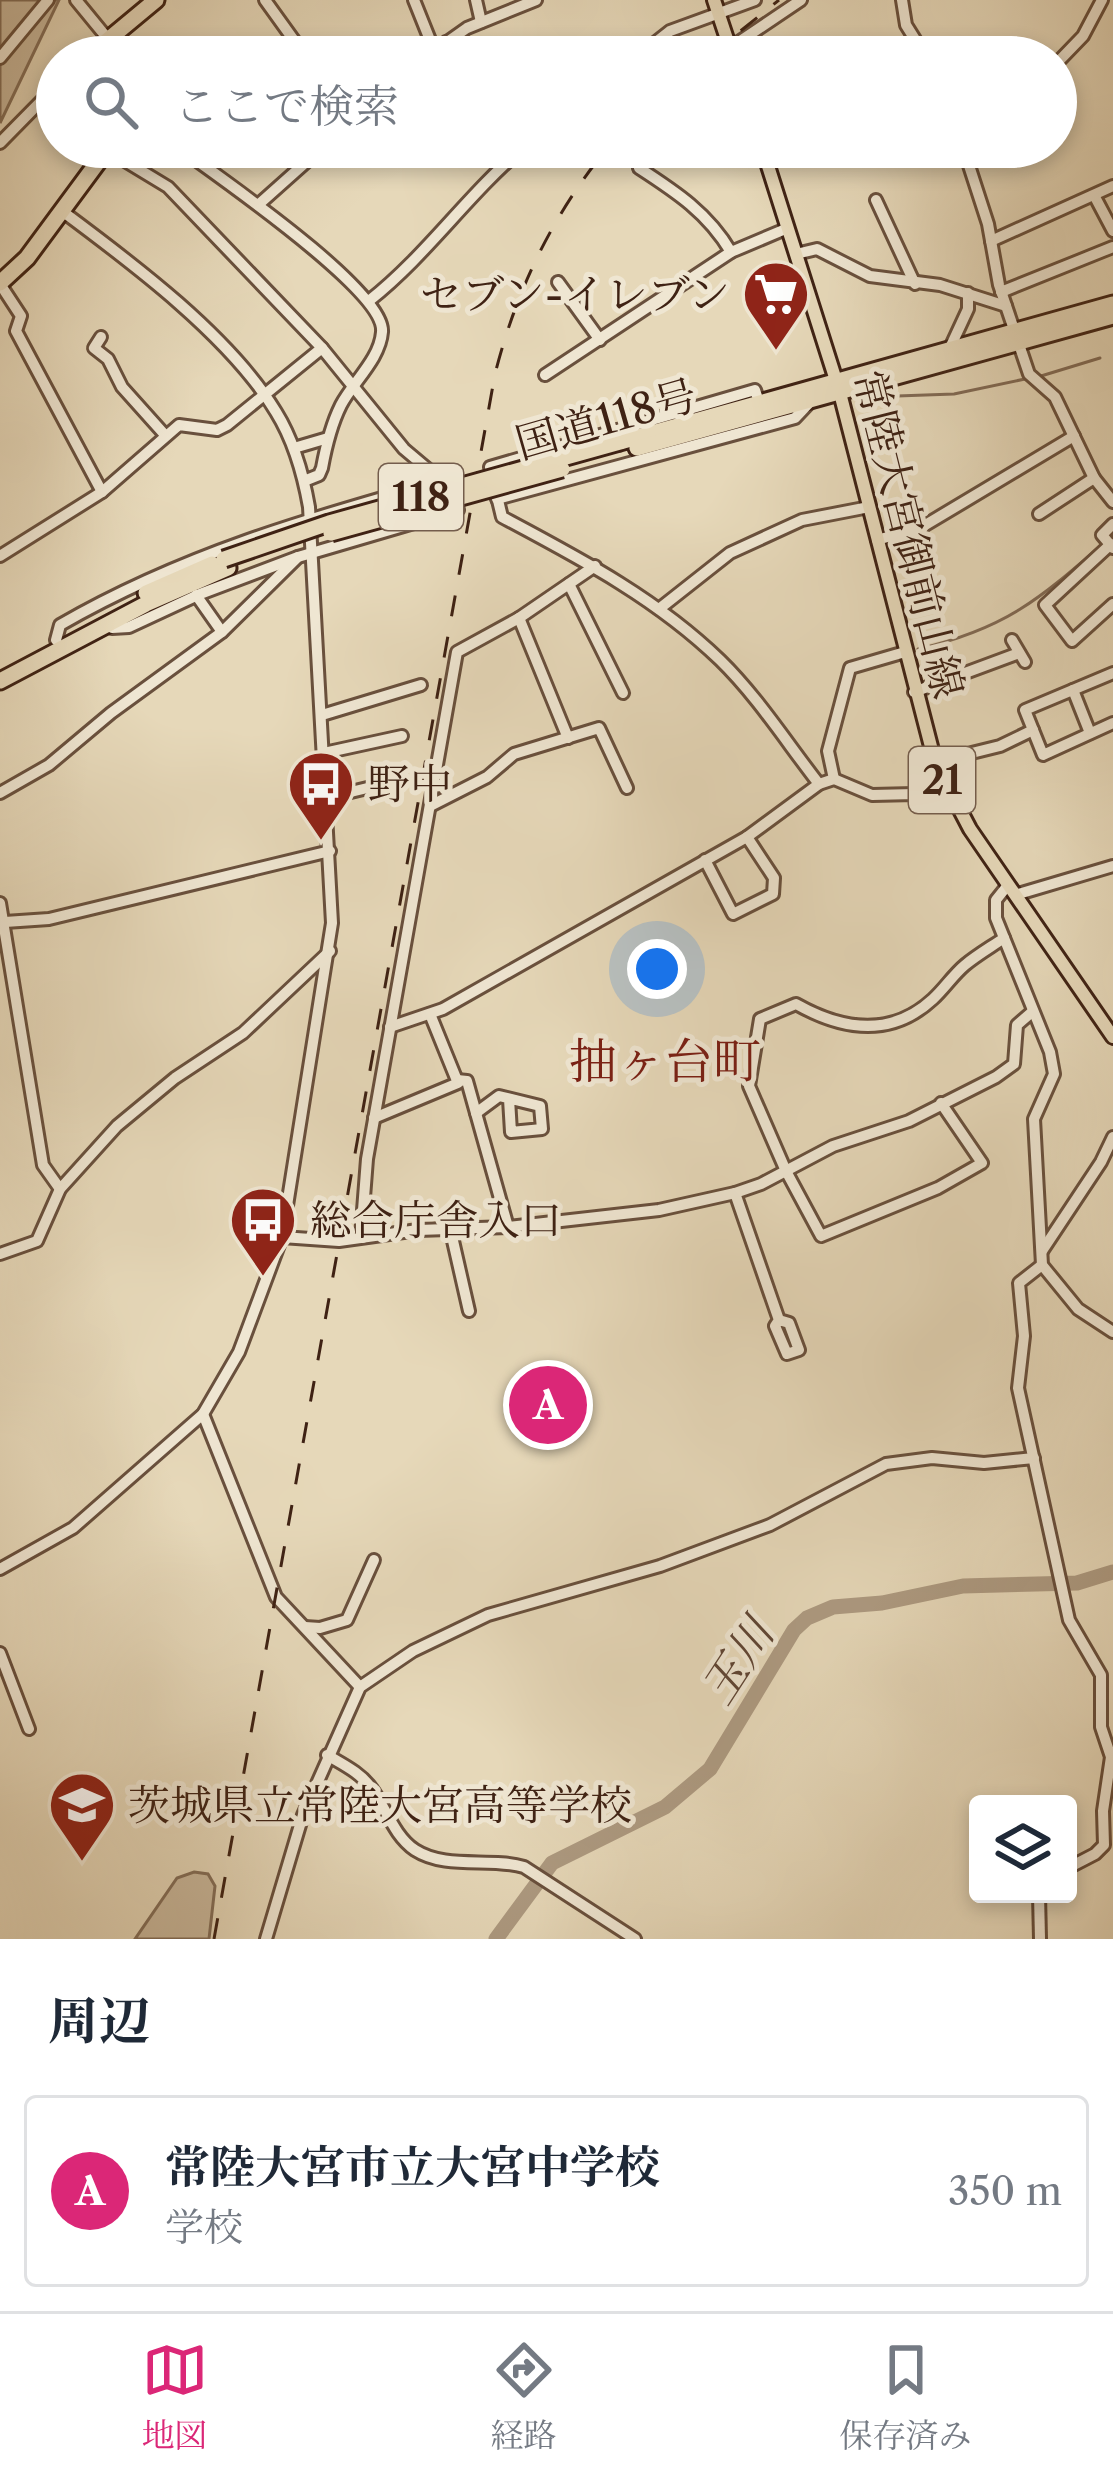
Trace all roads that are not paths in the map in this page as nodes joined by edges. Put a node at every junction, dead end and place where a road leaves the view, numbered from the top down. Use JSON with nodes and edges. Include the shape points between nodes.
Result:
{"nodes":[{"id":1,"x":48,"y":0,"type":"edge"},
{"id":2,"x":76,"y":0,"type":"edge"},
{"id":3,"x":156,"y":0,"type":"edge"},
{"id":4,"x":265,"y":0,"type":"edge"},
{"id":5,"x":414,"y":0,"type":"edge"},
{"id":6,"x":476,"y":0,"type":"edge"},
{"id":7,"x":534,"y":0,"type":"edge"},
{"id":8,"x":754,"y":0,"type":"edge"},
{"id":9,"x":801,"y":0,"type":"edge"},
{"id":10,"x":902,"y":0,"type":"edge"},
{"id":11,"x":1102,"y":0,"type":"edge"},
{"id":12,"x":716,"y":6,"type":"edge"},
{"id":13,"x":481,"y":22,"type":"junction"},
{"id":14,"x":106,"y":36,"type":"edge"},
{"id":15,"x":112,"y":36,"type":"edge"},
{"id":16,"x":291,"y":36,"type":"edge"},
{"id":17,"x":425,"y":36,"type":"edge"},
{"id":18,"x":456,"y":36,"type":"edge"},
{"id":19,"x":664,"y":36,"type":"edge"},
{"id":20,"x":726,"y":36,"type":"edge"},
{"id":21,"x":753,"y":36,"type":"edge"},
{"id":22,"x":913,"y":36,"type":"edge"},
{"id":23,"x":1077,"y":41,"type":"edge"},
{"id":24,"x":0,"y":58,"type":"edge"},
{"id":25,"x":36,"y":106,"type":"edge"},
{"id":26,"x":0,"y":143,"type":"edge"},
{"id":27,"x":93,"y":168,"type":"edge"},
{"id":28,"x":139,"y":168,"type":"edge"},
{"id":29,"x":206,"y":168,"type":"edge"},
{"id":30,"x":300,"y":168,"type":"edge"},
{"id":31,"x":499,"y":168,"type":"edge"},
{"id":32,"x":639,"y":168,"type":"dead end"},
{"id":33,"x":769,"y":168,"type":"edge"},
{"id":34,"x":969,"y":168,"type":"edge"},
{"id":35,"x":1113,"y":186,"type":"edge"},
{"id":36,"x":1094,"y":197,"type":"junction"},
{"id":37,"x":876,"y":200,"type":"dead end"},
{"id":38,"x":258,"y":206,"type":"junction"},
{"id":39,"x":62,"y":211,"type":"junction"},
{"id":40,"x":788,"y":228,"type":"junction"},
{"id":41,"x":1113,"y":231,"type":"edge"},
{"id":42,"x":991,"y":241,"type":"junction"},
{"id":43,"x":1113,"y":247,"type":"edge"},
{"id":44,"x":731,"y":252,"type":"junction"},
{"id":45,"x":796,"y":254,"type":"junction"},
{"id":46,"x":558,"y":282,"type":"dead end"},
{"id":47,"x":0,"y":283,"type":"edge"},
{"id":48,"x":915,"y":284,"type":"junction"},
{"id":49,"x":1001,"y":292,"type":"junction"},
{"id":50,"x":968,"y":293,"type":"junction"},
{"id":51,"x":370,"y":300,"type":"junction"},
{"id":52,"x":1113,"y":304,"type":"edge"},
{"id":53,"x":1006,"y":306,"type":"junction"},
{"id":54,"x":1113,"y":316,"type":"edge"},
{"id":55,"x":100,"y":337,"type":"dead end"},
{"id":56,"x":1018,"y":337,"type":"junction"},
{"id":57,"x":600,"y":340,"type":"junction"},
{"id":58,"x":322,"y":348,"type":"junction"},
{"id":59,"x":949,"y":350,"type":"junction"},
{"id":60,"x":545,"y":375,"type":"dead end"},
{"id":61,"x":352,"y":386,"type":"junction"},
{"id":62,"x":838,"y":386,"type":"junction"},
{"id":63,"x":263,"y":393,"type":"junction"},
{"id":64,"x":811,"y":400,"type":"junction"},
{"id":65,"x":759,"y":402,"type":"junction"},
{"id":66,"x":165,"y":435,"type":"junction"},
{"id":67,"x":1074,"y":436,"type":"junction"},
{"id":68,"x":328,"y":438,"type":"junction"},
{"id":69,"x":621,"y":447,"type":"junction"},
{"id":70,"x":294,"y":448,"type":"junction"},
{"id":71,"x":1094,"y":478,"type":"junction"},
{"id":72,"x":304,"y":481,"type":"junction"},
{"id":73,"x":442,"y":481,"type":"junction"},
{"id":74,"x":102,"y":493,"type":"junction"},
{"id":75,"x":497,"y":499,"type":"junction"},
{"id":76,"x":1113,"y":502,"type":"edge"},
{"id":77,"x":869,"y":507,"type":"junction"},
{"id":78,"x":1039,"y":514,"type":"dead end"},
{"id":79,"x":310,"y":518,"type":"junction"},
{"id":80,"x":1113,"y":524,"type":"edge"},
{"id":81,"x":877,"y":540,"type":"junction"},
{"id":82,"x":1112,"y":546,"type":"edge"},
{"id":83,"x":312,"y":552,"type":"junction"},
{"id":84,"x":0,"y":556,"type":"edge"},
{"id":85,"x":298,"y":557,"type":"junction"},
{"id":86,"x":226,"y":563,"type":"junction"},
{"id":87,"x":595,"y":566,"type":"junction"},
{"id":88,"x":569,"y":584,"type":"junction"},
{"id":89,"x":196,"y":596,"type":"junction"},
{"id":90,"x":1113,"y":604,"type":"edge"},
{"id":91,"x":658,"y":609,"type":"junction"},
{"id":92,"x":519,"y":618,"type":"junction"},
{"id":93,"x":108,"y":623,"type":"junction"},
{"id":94,"x":221,"y":632,"type":"junction"},
{"id":95,"x":56,"y":640,"type":"junction"},
{"id":96,"x":1012,"y":640,"type":"dead end"},
{"id":97,"x":905,"y":652,"type":"junction"},
{"id":98,"x":0,"y":670,"type":"edge"},
{"id":99,"x":1113,"y":673,"type":"edge"},
{"id":100,"x":0,"y":681,"type":"edge"},
{"id":101,"x":422,"y":685,"type":"dead end"},
{"id":102,"x":1073,"y":690,"type":"junction"},
{"id":103,"x":914,"y":692,"type":"junction"},
{"id":104,"x":623,"y":693,"type":"dead end"},
{"id":105,"x":322,"y":715,"type":"junction"},
{"id":106,"x":1113,"y":723,"type":"edge"},
{"id":107,"x":1033,"y":730,"type":"junction"},
{"id":108,"x":1090,"y":733,"type":"junction"},
{"id":109,"x":401,"y":736,"type":"dead end"},
{"id":110,"x":568,"y":738,"type":"junction"},
{"id":111,"x":324,"y":753,"type":"junction"},
{"id":112,"x":935,"y":762,"type":"junction"},
{"id":113,"x":834,"y":779,"type":"junction"},
{"id":114,"x":388,"y":784,"type":"dead end"},
{"id":115,"x":820,"y":784,"type":"junction"},
{"id":116,"x":627,"y":788,"type":"dead end"},
{"id":117,"x":0,"y":793,"type":"edge"},
{"id":118,"x":326,"y":798,"type":"junction"},
{"id":119,"x":430,"y":806,"type":"junction"},
{"id":120,"x":955,"y":806,"type":"junction"},
{"id":121,"x":747,"y":837,"type":"junction"},
{"id":122,"x":330,"y":851,"type":"junction"},
{"id":123,"x":705,"y":860,"type":"junction"},
{"id":124,"x":1113,"y":866,"type":"edge"},
{"id":125,"x":1012,"y":890,"type":"junction"},
{"id":126,"x":0,"y":903,"type":"edge"},
{"id":127,"x":5,"y":922,"type":"junction"},
{"id":128,"x":1004,"y":938,"type":"junction"},
{"id":129,"x":330,"y":951,"type":"junction"},
{"id":130,"x":1032,"y":1012,"type":"junction"},
{"id":131,"x":430,"y":1014,"type":"junction"},
{"id":132,"x":390,"y":1027,"type":"junction"},
{"id":133,"x":1113,"y":1037,"type":"edge"},
{"id":134,"x":457,"y":1080,"type":"junction"},
{"id":135,"x":509,"y":1099,"type":"dead end"},
{"id":136,"x":941,"y":1103,"type":"junction"},
{"id":137,"x":476,"y":1113,"type":"junction"},
{"id":138,"x":374,"y":1118,"type":"junction"},
{"id":139,"x":1113,"y":1137,"type":"edge"},
{"id":140,"x":786,"y":1171,"type":"junction"},
{"id":141,"x":60,"y":1189,"type":"junction"},
{"id":142,"x":735,"y":1193,"type":"junction"},
{"id":143,"x":508,"y":1227,"type":"junction"},
{"id":144,"x":451,"y":1232,"type":"junction"},
{"id":145,"x":361,"y":1236,"type":"junction"},
{"id":146,"x":282,"y":1237,"type":"junction"},
{"id":147,"x":1042,"y":1251,"type":"junction"},
{"id":148,"x":0,"y":1254,"type":"edge"},
{"id":149,"x":1042,"y":1265,"type":"junction"},
{"id":150,"x":470,"y":1311,"type":"dead end"},
{"id":151,"x":779,"y":1319,"type":"dead end"},
{"id":152,"x":1113,"y":1332,"type":"edge"},
{"id":153,"x":203,"y":1414,"type":"junction"},
{"id":154,"x":1034,"y":1458,"type":"junction"},
{"id":155,"x":0,"y":1551,"type":"edge"},
{"id":156,"x":374,"y":1561,"type":"dead end"},
{"id":157,"x":3,"y":1567,"type":"edge"},
{"id":158,"x":305,"y":1627,"type":"junction"},
{"id":159,"x":0,"y":1652,"type":"edge"},
{"id":160,"x":360,"y":1687,"type":"junction"},
{"id":161,"x":29,"y":1729,"type":"dead end"},
{"id":162,"x":327,"y":1755,"type":"junction"},
{"id":163,"x":1077,"y":1862,"type":"edge"},
{"id":164,"x":1039,"y":1903,"type":"edge"},
{"id":165,"x":266,"y":1939,"type":"edge"},
{"id":166,"x":635,"y":1939,"type":"edge"},
{"id":167,"x":1040,"y":1939,"type":"edge"}],
"edges":[{"from":1,"to":24,"type":"street"},
{"from":2,"to":14,"type":"street"},
{"from":3,"to":15,"type":"highway"},
{"from":4,"to":16,"type":"street"},
{"from":5,"to":17,"type":"street"},
{"from":6,"to":13,"type":"street"},
{"from":7,"to":13,"type":"street"},
{"from":8,"to":12,"type":"street"},
{"from":9,"to":21,"type":"street"},
{"from":10,"to":22,"type":"street"},
{"from":11,"to":23,"type":"street"},
{"from":12,"to":19,"type":"street"},
{"from":12,"to":20,"type":"main road"},
{"from":13,"to":18,"type":"street"},
{"from":25,"to":26,"type":"street"},
{"from":27,"to":39,"type":"highway"},
{"from":28,"to":58,"type":"street","via":[[168,187]]},
{"from":29,"to":38,"type":"street"},
{"from":30,"to":38,"type":"street"},
{"from":31,"to":51,"type":"street"},
{"from":32,"to":44,"type":"street","via":[[716,226]]},
{"from":33,"to":40,"type":"main road","name":"常陸大宮御前山線","number":"21"},
{"from":34,"to":42,"type":"street"},
{"from":35,"to":36,"type":"street"},
{"from":36,"to":41,"type":"street"},
{"from":36,"to":42,"type":"street"},
{"from":37,"to":48,"type":"street"},
{"from":38,"to":51,"type":"street"},
{"from":39,"to":47,"type":"highway"},
{"from":39,"to":63,"type":"street","via":[[142,273]]},
{"from":40,"to":44,"type":"street"},
{"from":40,"to":45,"type":"main road","name":"常陸大宮御前山線","number":"21"},
{"from":42,"to":49,"type":"street"},
{"from":43,"to":49,"type":"street"},
{"from":44,"to":57,"type":"street"},
{"from":45,"to":48,"type":"street","via":[[817,249],[870,276]]},
{"from":45,"to":62,"type":"main road","name":"常陸大宮御前山線","number":"21"},
{"from":46,"to":57,"type":"street"},
{"from":47,"to":74,"type":"street","via":[[20,316],[16,331]]},
{"from":48,"to":50,"type":"street"},
{"from":49,"to":53,"type":"street"},
{"from":50,"to":53,"type":"street"},
{"from":50,"to":59,"type":"street"},
{"from":51,"to":61,"type":"street","via":[[382,338]]},
{"from":52,"to":56,"type":"highway","name":"国道118号","number":"118"},
{"from":53,"to":56,"type":"street"},
{"from":54,"to":56,"type":"highway","name":"国道118号","number":"118"},
{"from":55,"to":66,"type":"street","via":[[94,347]]},
{"from":56,"to":59,"type":"highway","name":"国道118号","number":"118"},
{"from":56,"to":62,"type":"highway","name":"国道118号","number":"118"},
{"from":56,"to":67,"type":"street","via":[[1029,374],[1055,398]]},
{"from":57,"to":60,"type":"street"},
{"from":58,"to":61,"type":"street"},
{"from":58,"to":63,"type":"street"},
{"from":59,"to":62,"type":"highway","name":"国道118号","number":"118"},
{"from":61,"to":68,"type":"street"},
{"from":61,"to":73,"type":"street"},
{"from":62,"to":64,"type":"highway","name":"国道118号","number":"118"},
{"from":62,"to":65,"type":"highway","name":"国道118号","number":"118"},
{"from":62,"to":77,"type":"main road","name":"常陸大宮御前山線","number":"21"},
{"from":63,"to":66,"type":"street","via":[[217,430],[179,425]]},
{"from":63,"to":70,"type":"street"},
{"from":64,"to":69,"type":"highway","name":"国道118号","number":"118"},
{"from":64,"to":75,"type":"street","via":[[795,418]]},
{"from":65,"to":69,"type":"highway","name":"国道118号","number":"118"},
{"from":65,"to":75,"type":"street","via":[[755,389],[490,466]]},
{"from":66,"to":74,"type":"street"},
{"from":67,"to":71,"type":"street"},
{"from":67,"to":81,"type":"street","via":[[922,526]]},
{"from":68,"to":70,"type":"street"},
{"from":68,"to":72,"type":"street","via":[[319,475]]},
{"from":69,"to":86,"type":"highway","name":"国道118号","number":"118","bridge":true},
{"from":70,"to":72,"type":"street"},
{"from":71,"to":76,"type":"street"},
{"from":71,"to":78,"type":"street"},
{"from":72,"to":79,"type":"street"},
{"from":73,"to":79,"type":"street"},
{"from":73,"to":83,"type":"street","via":[[449,479],[458,510]]},
{"from":74,"to":84,"type":"street"},
{"from":75,"to":87,"type":"street","via":[[502,518]]},
{"from":77,"to":81,"type":"main road","name":"常陸大宮御前山線","number":"21"},
{"from":77,"to":91,"type":"street","via":[[802,520],[730,553]]},
{"from":79,"to":83,"type":"street"},
{"from":79,"to":95,"type":"street","via":[[134,584],[60,625]]},
{"from":80,"to":82,"type":"street","via":[[1102,535]]},
{"from":81,"to":97,"type":"main road","name":"常陸大宮御前山線","number":"21"},
{"from":82,"to":90,"type":"street","via":[[1046,605],[1072,640]]},
{"from":83,"to":85,"type":"street"},
{"from":83,"to":105,"type":"street"},
{"from":85,"to":89,"type":"street"},
{"from":85,"to":94,"type":"street"},
{"from":86,"to":93,"type":"highway","name":"国道118号","number":"118"},
{"from":86,"to":95,"type":"highway","name":"国道118号","number":"118"},
{"from":87,"to":88,"type":"street"},
{"from":87,"to":91,"type":"street"},
{"from":88,"to":92,"type":"street"},
{"from":88,"to":104,"type":"street"},
{"from":89,"to":93,"type":"street","via":[[129,627]]},
{"from":89,"to":94,"type":"street"},
{"from":91,"to":115,"type":"street","via":[[722,662]]},
{"from":92,"to":110,"type":"street"},
{"from":92,"to":119,"type":"street","via":[[457,652]]},
{"from":93,"to":100,"type":"highway","name":"国道118号","number":"118"},
{"from":94,"to":117,"type":"street","via":[[49,765]]},
{"from":95,"to":98,"type":"highway","name":"国道118号","number":"118"},
{"from":96,"to":103,"type":"street","via":[[1022,657]]},
{"from":97,"to":103,"type":"main road","name":"常陸大宮御前山線","number":"21"},
{"from":97,"to":113,"type":"street","via":[[850,668],[828,751]]},
{"from":99,"to":102,"type":"street"},
{"from":101,"to":105,"type":"street"},
{"from":102,"to":107,"type":"street","via":[[1025,710]]},
{"from":102,"to":108,"type":"street"},
{"from":103,"to":112,"type":"main road","name":"常陸大宮御前山線","number":"21"},
{"from":105,"to":111,"type":"street"},
{"from":106,"to":108,"type":"street"},
{"from":107,"to":108,"type":"street","via":[[1043,755]]},
{"from":107,"to":112,"type":"street"},
{"from":109,"to":111,"type":"street"},
{"from":110,"to":116,"type":"street","via":[[599,728]]},
{"from":110,"to":119,"type":"street","via":[[514,754],[487,778]]},
{"from":111,"to":118,"type":"street"},
{"from":112,"to":120,"type":"main road","name":"常陸大宮御前山線","number":"21"},
{"from":113,"to":115,"type":"street"},
{"from":113,"to":120,"type":"street","via":[[872,794],[914,794]]},
{"from":114,"to":118,"type":"street"},
{"from":115,"to":121,"type":"street"},
{"from":118,"to":122,"type":"street"},
{"from":119,"to":132,"type":"street"},
{"from":120,"to":125,"type":"main road","name":"常陸大宮御前山線","number":"21"},
{"from":121,"to":123,"type":"street"},
{"from":121,"to":123,"type":"street","via":[[774,878],[773,894],[733,914]]},
{"from":122,"to":127,"type":"street","via":[[49,919]]},
{"from":122,"to":129,"type":"street"},
{"from":123,"to":131,"type":"street"},
{"from":124,"to":125,"type":"street"},
{"from":125,"to":128,"type":"street","via":[[994,908]]},
{"from":125,"to":133,"type":"main road","name":"常陸大宮御前山線","number":"21"},
{"from":126,"to":127,"type":"street"},
{"from":127,"to":141,"type":"street","via":[[40,1152]]},
{"from":128,"to":130,"type":"street"},
{"from":128,"to":140,"type":"street","via":[[908,1019],[849,1028],[796,1004],[760,1018],[749,1086]]},
{"from":129,"to":141,"type":"street","via":[[243,1033],[144,1102]]},
{"from":129,"to":146,"type":"street"},
{"from":130,"to":136,"type":"street","via":[[1017,1025],[1014,1064]]},
{"from":130,"to":147,"type":"street","via":[[1054,1074],[1034,1119]]},
{"from":131,"to":132,"type":"street"},
{"from":131,"to":134,"type":"street"},
{"from":132,"to":138,"type":"street"},
{"from":134,"to":137,"type":"street","via":[[467,1081]]},
{"from":134,"to":138,"type":"street"},
{"from":135,"to":137,"type":"street","via":[[499,1096]]},
{"from":136,"to":140,"type":"street"},
{"from":136,"to":140,"type":"street","via":[[982,1163],[938,1187],[821,1236]]},
{"from":137,"to":143,"type":"street"},
{"from":138,"to":145,"type":"street"},
{"from":139,"to":147,"type":"street"},
{"from":140,"to":142,"type":"street"},
{"from":141,"to":148,"type":"street","via":[[37,1241]]},
{"from":142,"to":143,"type":"street"},
{"from":142,"to":151,"type":"street"},
{"from":143,"to":144,"type":"street"},
{"from":144,"to":145,"type":"street"},
{"from":144,"to":150,"type":"street"},
{"from":145,"to":146,"type":"street"},
{"from":146,"to":153,"type":"street","via":[[239,1352]]},
{"from":147,"to":149,"type":"street"},
{"from":149,"to":152,"type":"street","via":[[1078,1309]]},
{"from":149,"to":154,"type":"street","via":[[1019,1283],[1018,1388]]},
{"from":153,"to":157,"type":"street","via":[[73,1528]]},
{"from":153,"to":158,"type":"street","via":[[268,1582]]},
{"from":154,"to":160,"type":"street","via":[[886,1464],[770,1525],[643,1572],[488,1615]]},
{"from":154,"to":163,"type":"street","via":[[1070,1620],[1101,1675],[1101,1727],[1111,1757],[1104,1845]]},
{"from":155,"to":157,"type":"street"},
{"from":156,"to":158,"type":"street","via":[[346,1620]]},
{"from":158,"to":160,"type":"street"},
{"from":159,"to":161,"type":"street"},
{"from":160,"to":162,"type":"street"},
{"from":162,"to":165,"type":"street"},
{"from":162,"to":166,"type":"street","via":[[365,1781],[414,1849],[524,1867]]},
{"from":164,"to":167,"type":"street"}]}
